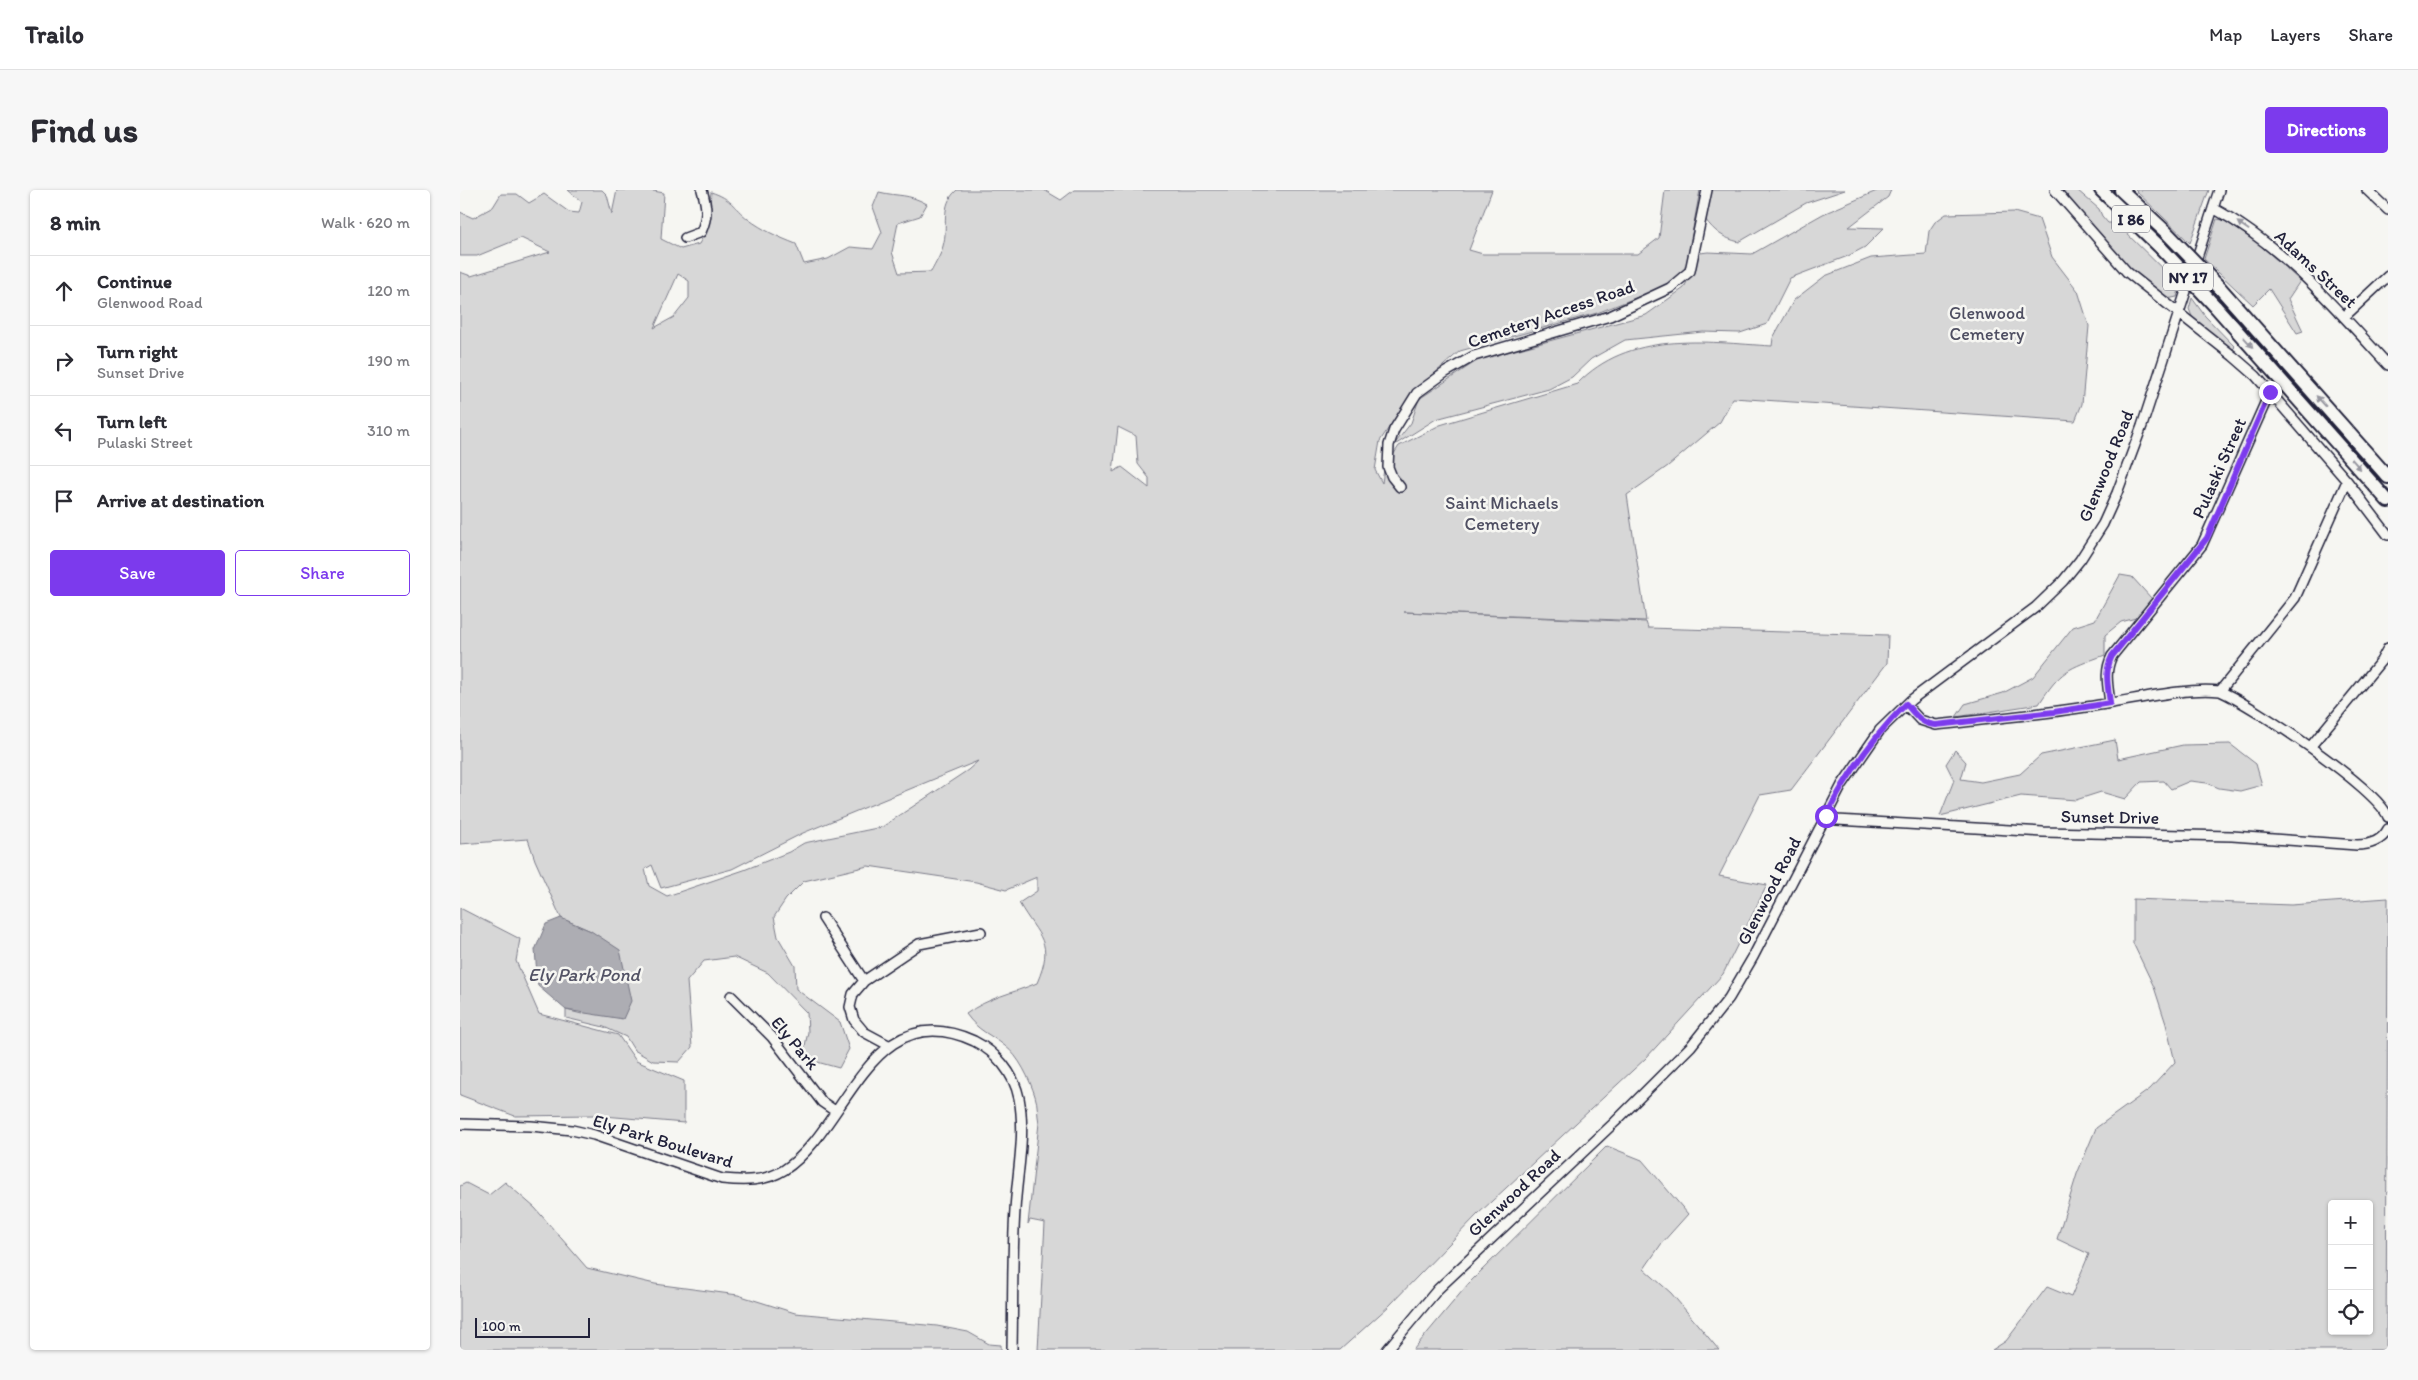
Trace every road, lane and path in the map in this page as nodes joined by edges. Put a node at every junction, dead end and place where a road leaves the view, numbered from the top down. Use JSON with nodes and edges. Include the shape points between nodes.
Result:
{"nodes":[{"id":1,"x":702,"y":190,"type":"edge"},
{"id":2,"x":1707,"y":190,"type":"edge"},
{"id":3,"x":2055,"y":190,"type":"edge"},
{"id":4,"x":2101,"y":190,"type":"edge"},
{"id":5,"x":2121,"y":190,"type":"edge"},
{"id":6,"x":2219,"y":190,"type":"edge"},
{"id":7,"x":2367,"y":190,"type":"edge"},
{"id":8,"x":2213,"y":208,"type":"junction"},
{"id":9,"x":2388,"y":210,"type":"edge"},
{"id":10,"x":2166,"y":232,"type":"joint"},
{"id":11,"x":685,"y":238,"type":"dead end"},
{"id":12,"x":2161,"y":248,"type":"joint"},
{"id":13,"x":2388,"y":276,"type":"edge"},
{"id":14,"x":2178,"y":312,"type":"junction"},
{"id":15,"x":2344,"y":317,"type":"junction"},
{"id":16,"x":2388,"y":365,"type":"edge"},
{"id":17,"x":2270,"y":392,"type":"junction"},
{"id":18,"x":2388,"y":477,"type":"edge"},
{"id":19,"x":2346,"y":481,"type":"junction"},
{"id":20,"x":1400,"y":487,"type":"dead end"},
{"id":21,"x":2388,"y":501,"type":"edge"},
{"id":22,"x":2388,"y":535,"type":"edge"},
{"id":23,"x":2388,"y":648,"type":"edge"},
{"id":24,"x":2220,"y":691,"type":"junction"},
{"id":25,"x":2110,"y":703,"type":"junction"},
{"id":26,"x":1906,"y":704,"type":"junction"},
{"id":27,"x":2311,"y":746,"type":"junction"},
{"id":28,"x":1826,"y":816,"type":"junction"},
{"id":29,"x":2388,"y":818,"type":"edge"},
{"id":30,"x":2388,"y":829,"type":"edge"},
{"id":31,"x":823,"y":918,"type":"dead end"},
{"id":32,"x":981,"y":932,"type":"dead end"},
{"id":33,"x":864,"y":981,"type":"junction"},
{"id":34,"x":731,"y":996,"type":"dead end"},
{"id":35,"x":890,"y":1046,"type":"junction"},
{"id":36,"x":835,"y":1111,"type":"junction"},
{"id":37,"x":460,"y":1124,"type":"edge"},
{"id":38,"x":1012,"y":1350,"type":"edge"},
{"id":39,"x":1386,"y":1350,"type":"edge"}],
"edges":[{"from":1,"to":11,"type":"street","via":[[707,207],[706,219],[701,232]]},
{"from":2,"to":20,"type":"street","name":"Cemetery Access Road","via":[[1690,271],[1670,288],[1610,316],[1474,356],[1417,393],[1388,445],[1388,467]]},
{"from":3,"to":14,"type":"street","via":[[2127,272]]},
{"from":4,"to":12,"type":"highway","number":"I 86"},
{"from":5,"to":10,"type":"highway","number":"I 86"},
{"from":6,"to":8,"type":"street","name":"Glenwood Road"},
{"from":7,"to":9,"type":"street"},
{"from":8,"to":14,"type":"street","name":"Glenwood Road"},
{"from":15,"to":8,"type":"street","name":"Adams Street","one_way":true,"via":[[2282,256]]},
{"from":18,"to":10,"type":"highway","number":"NY 17","one_way":true,"bridge":true},
{"from":12,"to":21,"type":"highway","number":"NY 17","one_way":true,"bridge":true},
{"from":13,"to":15,"type":"street"},
{"from":14,"to":17,"type":"street","via":[[2233,356]]},
{"from":14,"to":26,"type":"street","name":"Glenwood Road","via":[[2117,493],[2103,524],[2080,560],[2036,607]]},
{"from":15,"to":16,"type":"street","name":"Adams Street"},
{"from":17,"to":19,"type":"street"},
{"from":17,"to":25,"type":"street","name":"Pulaski Street","via":[[2207,538],[2112,656],[2106,676]]},
{"from":19,"to":22,"type":"street"},
{"from":19,"to":24,"type":"street","via":[[2295,598]]},
{"from":23,"to":27,"type":"street","via":[[2381,661]]},
{"from":24,"to":25,"type":"street"},
{"from":24,"to":27,"type":"street"},
{"from":25,"to":26,"type":"street","via":[[1936,725],[1920,720]]},
{"from":26,"to":28,"type":"street","name":"Glenwood Road","via":[[1863,752]]},
{"from":27,"to":29,"type":"street","via":[[2378,803]]},
{"from":28,"to":30,"type":"street","name":"Sunset Drive","via":[[1837,820],[2043,832],[2232,836],[2357,845],[2380,840]]},
{"from":28,"to":39,"type":"street","name":"Glenwood Road","via":[[1754,957],[1729,998],[1691,1046],[1438,1288]]},
{"from":31,"to":33,"type":"street"},
{"from":32,"to":33,"type":"street","via":[[919,944]]},
{"from":33,"to":35,"type":"street","via":[[853,994],[850,1007],[854,1020],[864,1032]]},
{"from":34,"to":36,"type":"street","name":"Ely Park","via":[[772,1037],[822,1102]]},
{"from":35,"to":36,"type":"street","name":"Ely Park Boulevard","via":[[868,1065]]},
{"from":35,"to":38,"type":"street","name":"Ely Park Boulevard","via":[[920,1033],[956,1034],[981,1044],[997,1056],[1014,1082],[1022,1124],[1014,1228]]},
{"from":36,"to":37,"type":"street","name":"Ely Park Boulevard","via":[[800,1158],[773,1176],[743,1181],[722,1179],[572,1130]]}]}
